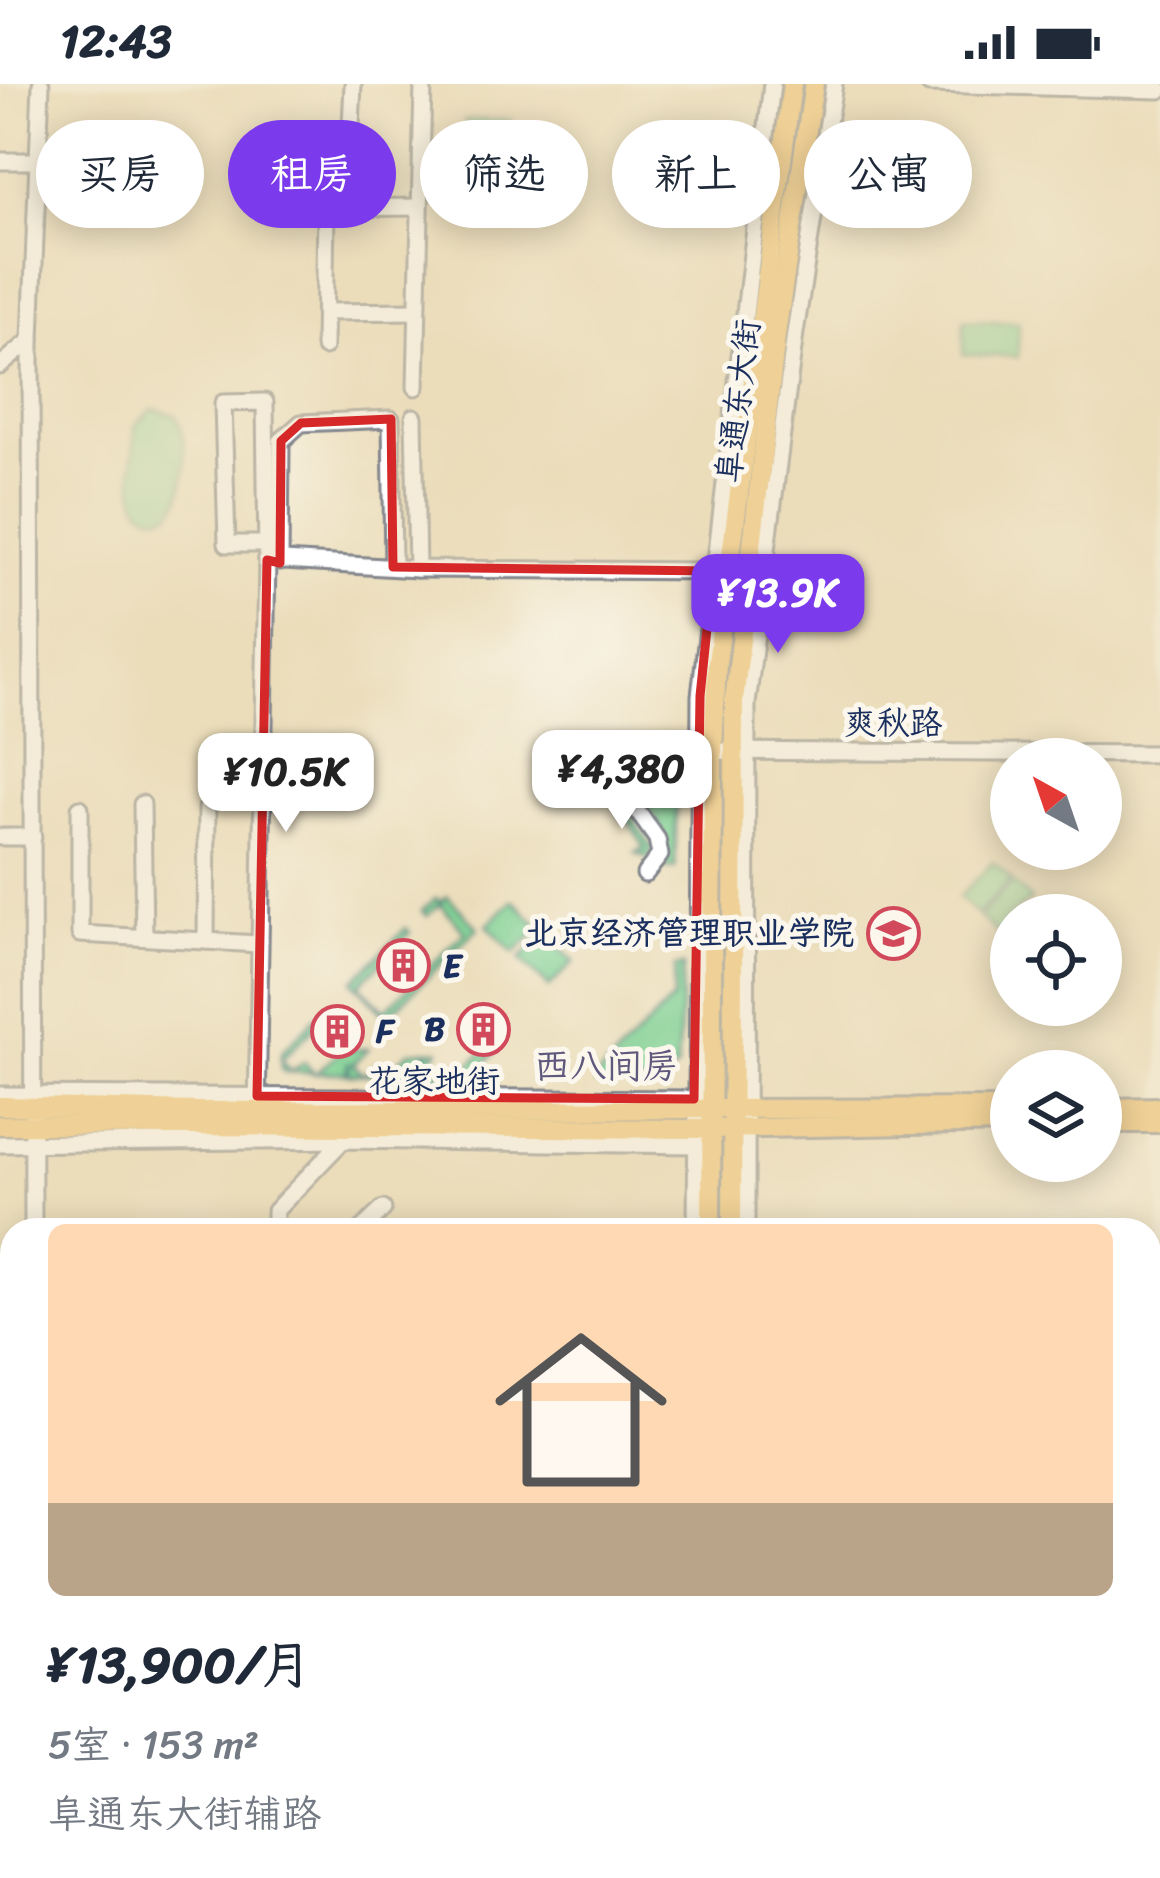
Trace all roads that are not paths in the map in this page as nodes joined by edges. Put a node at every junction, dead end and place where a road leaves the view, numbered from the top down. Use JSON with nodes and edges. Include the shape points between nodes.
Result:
{"nodes":[{"id":1,"x":41,"y":84,"type":"edge"},
{"id":2,"x":353,"y":84,"type":"edge"},
{"id":3,"x":423,"y":84,"type":"edge"},
{"id":4,"x":772,"y":84,"type":"edge"},
{"id":5,"x":792,"y":84,"type":"edge"},
{"id":6,"x":814,"y":84,"type":"edge"},
{"id":7,"x":834,"y":84,"type":"edge"},
{"id":8,"x":929,"y":84,"type":"edge"},
{"id":9,"x":1160,"y":90,"type":"edge"},
{"id":10,"x":40,"y":120,"type":"edge"},
{"id":11,"x":351,"y":120,"type":"edge"},
{"id":12,"x":0,"y":160,"type":"edge"},
{"id":13,"x":36,"y":161,"type":"edge"},
{"id":14,"x":396,"y":207,"type":"edge"},
{"id":15,"x":419,"y":207,"type":"junction"},
{"id":16,"x":36,"y":212,"type":"edge"},
{"id":17,"x":326,"y":228,"type":"edge"},
{"id":18,"x":416,"y":311,"type":"junction"},
{"id":19,"x":324,"y":312,"type":"junction"},
{"id":20,"x":31,"y":340,"type":"junction"},
{"id":21,"x":324,"y":347,"type":"dead end"},
{"id":22,"x":0,"y":366,"type":"edge"},
{"id":23,"x":416,"y":387,"type":"dead end"},
{"id":24,"x":414,"y":417,"type":"dead end"},
{"id":25,"x":271,"y":556,"type":"junction"},
{"id":26,"x":393,"y":567,"type":"junction"},
{"id":27,"x":417,"y":569,"type":"junction"},
{"id":28,"x":720,"y":571,"type":"junction"},
{"id":29,"x":706,"y":751,"type":"junction"},
{"id":30,"x":742,"y":752,"type":"junction"},
{"id":31,"x":1160,"y":754,"type":"edge"},
{"id":32,"x":623,"y":791,"type":"dead end"},
{"id":33,"x":142,"y":804,"type":"dead end"},
{"id":34,"x":80,"y":808,"type":"dead end"},
{"id":35,"x":207,"y":808,"type":"dead end"},
{"id":36,"x":0,"y":837,"type":"edge"},
{"id":37,"x":33,"y":837,"type":"junction"},
{"id":38,"x":645,"y":874,"type":"dead end"},
{"id":39,"x":144,"y":937,"type":"junction"},
{"id":40,"x":206,"y":940,"type":"junction"},
{"id":41,"x":259,"y":944,"type":"junction"},
{"id":42,"x":0,"y":1095,"type":"edge"},
{"id":43,"x":257,"y":1103,"type":"junction"},
{"id":44,"x":0,"y":1106,"type":"edge"},
{"id":45,"x":1160,"y":1107,"type":"edge"},
{"id":46,"x":1122,"y":1108,"type":"edge"},
{"id":47,"x":990,"y":1109,"type":"edge"},
{"id":48,"x":34,"y":1118,"type":"junction"},
{"id":49,"x":740,"y":1118,"type":"junction"},
{"id":50,"x":700,"y":1120,"type":"junction"},
{"id":51,"x":990,"y":1123,"type":"edge"},
{"id":52,"x":1122,"y":1123,"type":"edge"},
{"id":53,"x":1160,"y":1123,"type":"edge"},
{"id":54,"x":0,"y":1125,"type":"edge"},
{"id":55,"x":350,"y":1133,"type":"junction"},
{"id":56,"x":0,"y":1144,"type":"edge"},
{"id":57,"x":383,"y":1209,"type":"dead end"},
{"id":58,"x":33,"y":1218,"type":"edge"},
{"id":59,"x":274,"y":1218,"type":"edge"},
{"id":60,"x":374,"y":1218,"type":"edge"},
{"id":61,"x":696,"y":1218,"type":"edge"},
{"id":62,"x":710,"y":1218,"type":"edge"},
{"id":63,"x":733,"y":1218,"type":"edge"},
{"id":64,"x":745,"y":1218,"type":"edge"}],
"edges":[{"from":1,"to":10,"type":"street"},
{"from":2,"to":11,"type":"street"},
{"from":3,"to":15,"type":"street"},
{"from":4,"to":28,"type":"street"},
{"from":5,"to":28,"type":"main road","name":"阜通东大街"},
{"from":6,"to":30,"type":"main road","name":"阜通东大街","via":[[748,565],[734,701]]},
{"from":7,"to":30,"type":"street"},
{"from":8,"to":9,"type":"street"},
{"from":12,"to":13,"type":"street"},
{"from":14,"to":15,"type":"street"},
{"from":15,"to":18,"type":"street"},
{"from":16,"to":20,"type":"street"},
{"from":17,"to":19,"type":"street"},
{"from":18,"to":19,"type":"street"},
{"from":18,"to":23,"type":"street"},
{"from":19,"to":21,"type":"street"},
{"from":20,"to":22,"type":"street"},
{"from":20,"to":37,"type":"street"},
{"from":24,"to":27,"type":"street"},
{"from":25,"to":25,"type":"street","via":[[265,402],[223,403],[227,544]]},
{"from":25,"to":26,"type":"street"},
{"from":25,"to":26,"type":"street","via":[[280,441],[302,423],[391,419]]},
{"from":25,"to":41,"type":"street"},
{"from":26,"to":27,"type":"street"},
{"from":27,"to":28,"type":"street"},
{"from":28,"to":29,"type":"main road","name":"阜通东大街"},
{"from":29,"to":30,"type":"street","name":"爽秋路"},
{"from":29,"to":50,"type":"main road","name":"阜通东大街"},
{"from":29,"to":50,"type":"street","via":[[690,905]]},
{"from":30,"to":31,"type":"street","name":"爽秋路"},
{"from":30,"to":49,"type":"main road","name":"阜通东大街"},
{"from":32,"to":38,"type":"street","via":[[657,839],[660,856]]},
{"from":33,"to":39,"type":"street"},
{"from":34,"to":39,"type":"street","via":[[80,934]]},
{"from":35,"to":40,"type":"street"},
{"from":36,"to":37,"type":"street"},
{"from":37,"to":48,"type":"street"},
{"from":39,"to":40,"type":"street"},
{"from":40,"to":41,"type":"street"},
{"from":41,"to":43,"type":"street"},
{"from":42,"to":48,"type":"street"},
{"from":43,"to":48,"type":"main road","name":"花家地街"},
{"from":43,"to":50,"type":"main road","name":"花家地街"},
{"from":44,"to":48,"type":"main road","name":"花家地街"},
{"from":45,"to":46,"type":"main road"},
{"from":47,"to":49,"type":"main road","name":"花家地街"},
{"from":48,"to":54,"type":"main road","name":"花家地街"},
{"from":48,"to":55,"type":"main road","name":"花家地街"},
{"from":48,"to":56,"type":"street"},
{"from":48,"to":58,"type":"street"},
{"from":49,"to":50,"type":"main road","name":"花家地街"},
{"from":49,"to":51,"type":"main road","name":"花家地街"},
{"from":49,"to":63,"type":"main road","name":"阜通东大街"},
{"from":49,"to":64,"type":"street"},
{"from":50,"to":55,"type":"main road","name":"花家地街"},
{"from":50,"to":61,"type":"street"},
{"from":50,"to":62,"type":"main road","name":"阜通东大街"},
{"from":52,"to":53,"type":"main road"},
{"from":55,"to":59,"type":"street"},
{"from":57,"to":60,"type":"street"}]}
